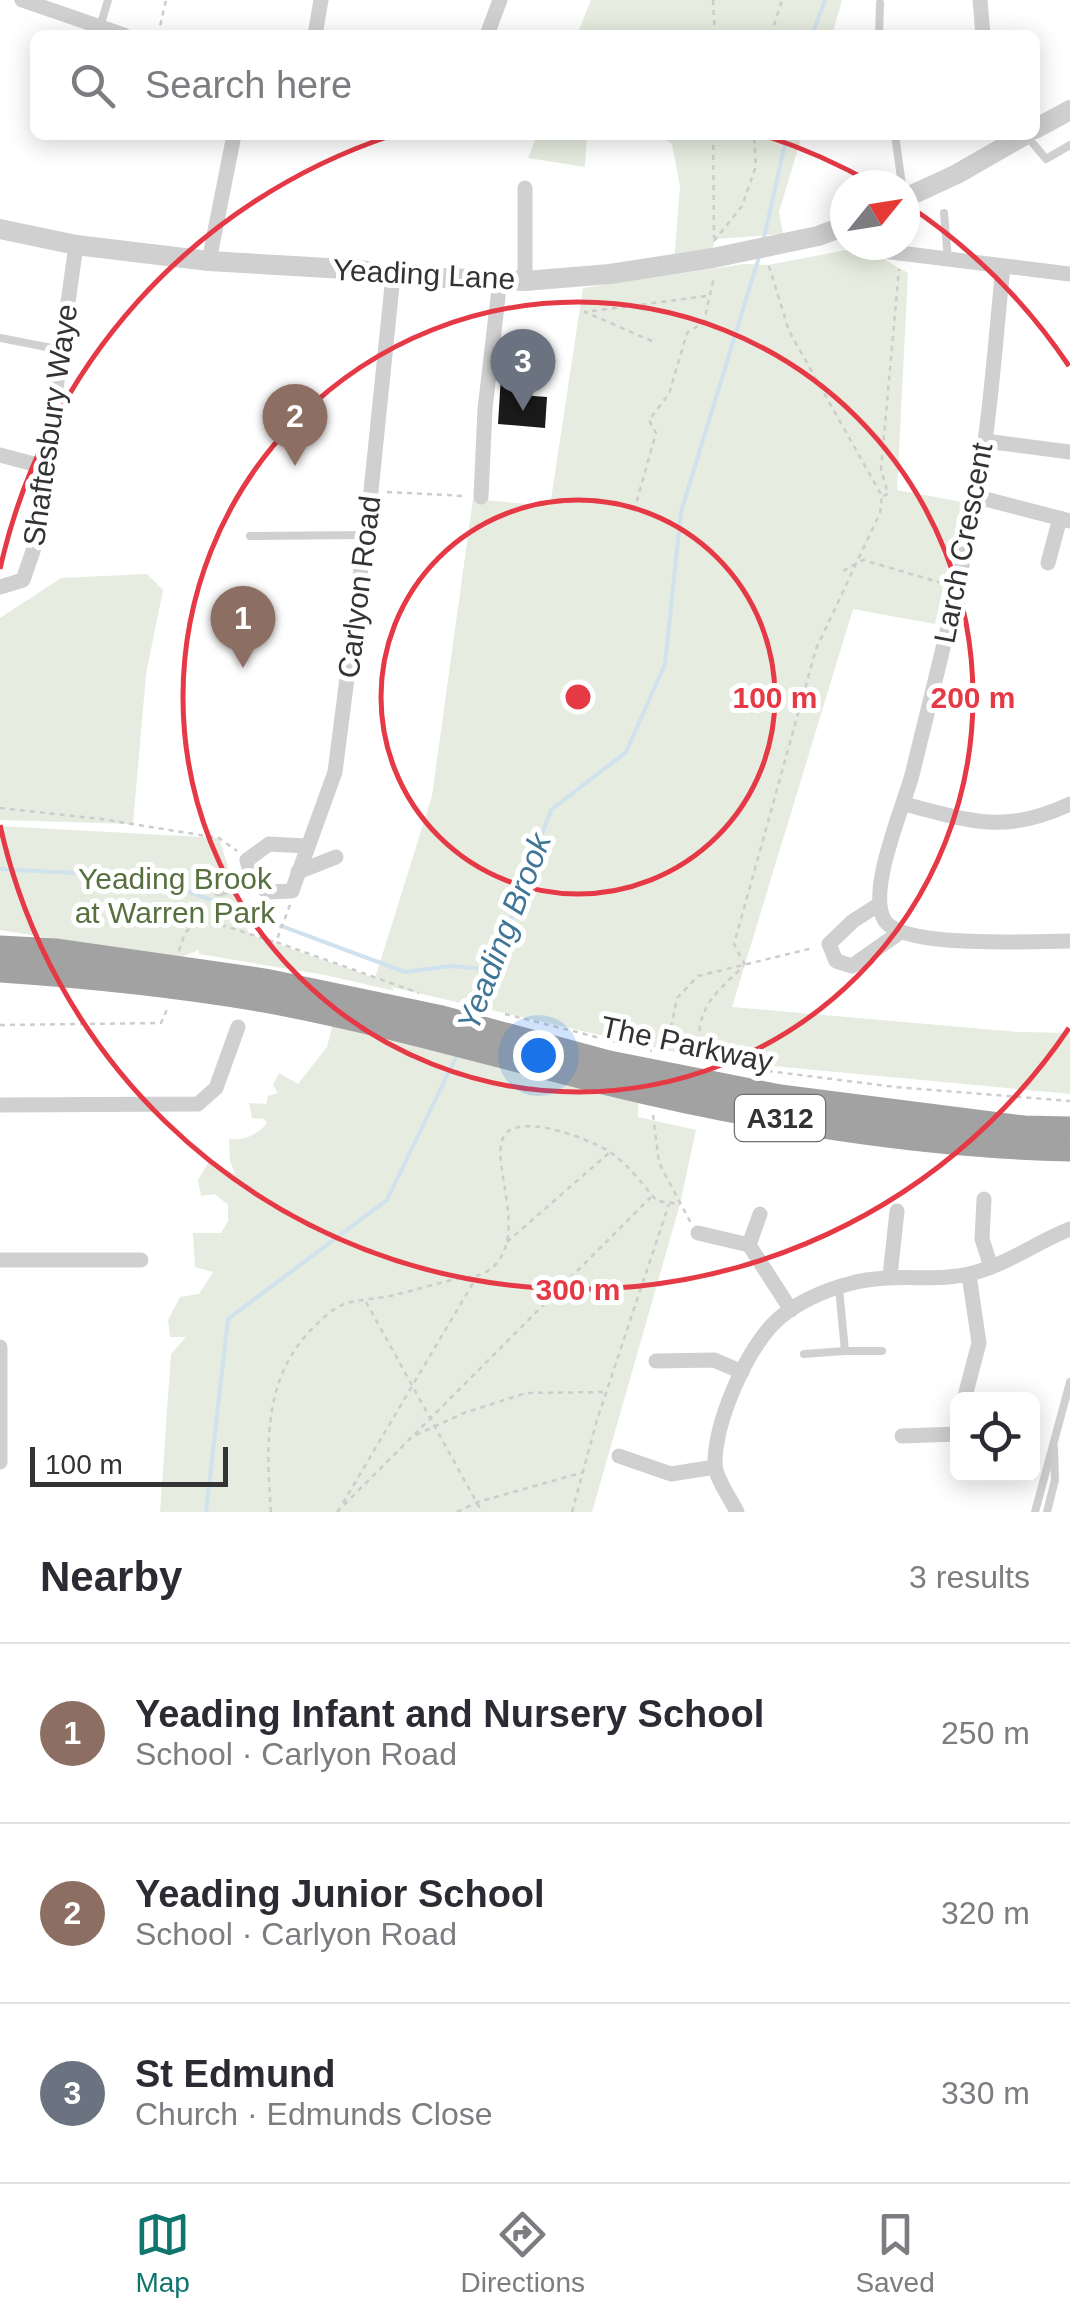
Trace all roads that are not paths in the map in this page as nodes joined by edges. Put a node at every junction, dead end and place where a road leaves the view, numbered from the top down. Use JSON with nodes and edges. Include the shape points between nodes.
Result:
{"nodes":[{"id":1,"x":22,"y":0,"type":"edge"},
{"id":2,"x":108,"y":0,"type":"edge"},
{"id":3,"x":321,"y":0,"type":"edge"},
{"id":4,"x":500,"y":0,"type":"edge"},
{"id":5,"x":980,"y":0,"type":"edge"},
{"id":6,"x":880,"y":3,"type":"dead end"},
{"id":7,"x":100,"y":27,"type":"junction"},
{"id":8,"x":109,"y":30,"type":"edge"},
{"id":9,"x":315,"y":30,"type":"edge"},
{"id":10,"x":489,"y":30,"type":"edge"},
{"id":11,"x":879,"y":30,"type":"edge"},
{"id":12,"x":983,"y":30,"type":"edge"},
{"id":13,"x":1070,"y":110,"type":"edge"},
{"id":14,"x":1040,"y":127,"type":"edge"},
{"id":15,"x":233,"y":140,"type":"edge"},
{"id":16,"x":896,"y":140,"type":"edge"},
{"id":17,"x":1029,"y":140,"type":"edge"},
{"id":18,"x":1001,"y":141,"type":"edge"},
{"id":19,"x":1070,"y":145,"type":"edge"},
{"id":20,"x":900,"y":170,"type":"edge"},
{"id":21,"x":524,"y":188,"type":"dead end"},
{"id":22,"x":920,"y":189,"type":"edge"},
{"id":23,"x":944,"y":214,"type":"dead end"},
{"id":24,"x":0,"y":229,"type":"edge"},
{"id":25,"x":830,"y":230,"type":"edge"},
{"id":26,"x":76,"y":245,"type":"junction"},
{"id":27,"x":920,"y":255,"type":"edge"},
{"id":28,"x":948,"y":259,"type":"junction"},
{"id":29,"x":209,"y":261,"type":"junction"},
{"id":30,"x":1003,"y":266,"type":"junction"},
{"id":31,"x":1070,"y":274,"type":"edge"},
{"id":32,"x":393,"y":276,"type":"junction"},
{"id":33,"x":500,"y":280,"type":"junction"},
{"id":34,"x":525,"y":281,"type":"junction"},
{"id":35,"x":0,"y":338,"type":"edge"},
{"id":36,"x":62,"y":350,"type":"junction"},
{"id":37,"x":985,"y":442,"type":"junction"},
{"id":38,"x":1070,"y":452,"type":"edge"},
{"id":39,"x":0,"y":455,"type":"edge"},
{"id":40,"x":45,"y":466,"type":"junction"},
{"id":41,"x":974,"y":496,"type":"junction"},
{"id":42,"x":482,"y":497,"type":"road end"},
{"id":43,"x":1065,"y":520,"type":"edge"},
{"id":44,"x":365,"y":535,"type":"junction"},
{"id":45,"x":250,"y":536,"type":"dead end"},
{"id":46,"x":1048,"y":563,"type":"dead end"},
{"id":47,"x":0,"y":587,"type":"edge"},
{"id":48,"x":904,"y":804,"type":"junction"},
{"id":49,"x":1070,"y":804,"type":"edge"},
{"id":50,"x":306,"y":846,"type":"junction"},
{"id":51,"x":336,"y":857,"type":"dead end"},
{"id":52,"x":298,"y":872,"type":"junction"},
{"id":53,"x":252,"y":880,"type":"junction"},
{"id":54,"x":219,"y":889,"type":"dead end"},
{"id":55,"x":878,"y":905,"type":"junction"},
{"id":56,"x":899,"y":933,"type":"junction"},
{"id":57,"x":1070,"y":941,"type":"edge"},
{"id":58,"x":0,"y":948,"type":"edge"},
{"id":59,"x":0,"y":970,"type":"edge"},
{"id":60,"x":438,"y":1018,"type":"junction"},
{"id":61,"x":238,"y":1027,"type":"dead end"},
{"id":62,"x":500,"y":1034,"type":"junction"},
{"id":63,"x":0,"y":1105,"type":"edge"},
{"id":64,"x":1070,"y":1129,"type":"edge"},
{"id":65,"x":1070,"y":1149,"type":"edge"},
{"id":66,"x":984,"y":1199,"type":"dead end"},
{"id":67,"x":898,"y":1211,"type":"dead end"},
{"id":68,"x":760,"y":1214,"type":"dead end"},
{"id":69,"x":1070,"y":1229,"type":"edge"},
{"id":70,"x":698,"y":1233,"type":"road end"},
{"id":71,"x":749,"y":1245,"type":"junction"},
{"id":72,"x":0,"y":1260,"type":"edge"},
{"id":73,"x":141,"y":1260,"type":"dead end"},
{"id":74,"x":990,"y":1268,"type":"junction"},
{"id":75,"x":969,"y":1275,"type":"junction"},
{"id":76,"x":890,"y":1276,"type":"junction"},
{"id":77,"x":839,"y":1287,"type":"junction"},
{"id":78,"x":791,"y":1310,"type":"junction"},
{"id":79,"x":0,"y":1347,"type":"edge"},
{"id":80,"x":845,"y":1351,"type":"junction"},
{"id":81,"x":882,"y":1351,"type":"dead end"},
{"id":82,"x":804,"y":1354,"type":"dead end"},
{"id":83,"x":656,"y":1361,"type":"dead end"},
{"id":84,"x":742,"y":1372,"type":"junction"},
{"id":85,"x":1070,"y":1382,"type":"edge"},
{"id":86,"x":966,"y":1392,"type":"edge"},
{"id":87,"x":950,"y":1434,"type":"edge"},
{"id":88,"x":902,"y":1436,"type":"dead end"},
{"id":89,"x":1054,"y":1444,"type":"junction"},
{"id":90,"x":620,"y":1456,"type":"dead end"},
{"id":91,"x":0,"y":1462,"type":"edge"},
{"id":92,"x":715,"y":1467,"type":"junction"},
{"id":93,"x":737,"y":1512,"type":"edge"},
{"id":94,"x":1035,"y":1512,"type":"edge"},
{"id":95,"x":1047,"y":1512,"type":"edge"}],
"edges":[{"from":1,"to":7,"type":"street"},
{"from":2,"to":7,"type":"lane"},
{"from":3,"to":9,"type":"street"},
{"from":4,"to":10,"type":"street"},
{"from":5,"to":12,"type":"street"},
{"from":6,"to":11,"type":"lane"},
{"from":7,"to":8,"type":"street"},
{"from":13,"to":14,"type":"street"},
{"from":15,"to":29,"type":"street"},
{"from":16,"to":20,"type":"lane"},
{"from":17,"to":19,"type":"lane","via":[[1046,159]]},
{"from":18,"to":22,"type":"street"},
{"from":21,"to":34,"type":"street"},
{"from":23,"to":28,"type":"lane"},
{"from":24,"to":26,"type":"street","name":"Yeading Lane"},
{"from":25,"to":34,"type":"street","name":"Yeading Lane","via":[[760,250],[718,248],[610,274]]},
{"from":26,"to":29,"type":"street","name":"Yeading Lane"},
{"from":26,"to":36,"type":"street","name":"Shaftesbury Waye"},
{"from":27,"to":28,"type":"street"},
{"from":28,"to":30,"type":"street"},
{"from":29,"to":32,"type":"street","name":"Yeading Lane"},
{"from":30,"to":31,"type":"street"},
{"from":30,"to":37,"type":"street","name":"Larch Crescent"},
{"from":32,"to":33,"type":"street","name":"Yeading Lane"},
{"from":32,"to":44,"type":"street","name":"Carlyon Road"},
{"from":33,"to":34,"type":"street","name":"Yeading Lane"},
{"from":33,"to":42,"type":"street"},
{"from":35,"to":36,"type":"lane"},
{"from":36,"to":40,"type":"street","name":"Shaftesbury Waye"},
{"from":37,"to":38,"type":"street"},
{"from":37,"to":41,"type":"street","name":"Larch Crescent"},
{"from":39,"to":40,"type":"street"},
{"from":40,"to":47,"type":"street","name":"Shaftesbury Waye","via":[[23,580]]},
{"from":41,"to":43,"type":"street"},
{"from":41,"to":48,"type":"street","name":"Larch Crescent"},
{"from":43,"to":46,"type":"street"},
{"from":44,"to":45,"type":"lane"},
{"from":44,"to":50,"type":"street","name":"Carlyon Road","via":[[335,772]]},
{"from":48,"to":49,"type":"street","via":[[988,825]]},
{"from":48,"to":55,"type":"street","name":"Larch Crescent"},
{"from":50,"to":52,"type":"street","name":"Carlyon Road"},
{"from":50,"to":53,"type":"street","via":[[269,844],[247,860]]},
{"from":51,"to":52,"type":"street"},
{"from":52,"to":53,"type":"street","name":"Carlyon Road","via":[[292,891],[268,892]]},
{"from":53,"to":54,"type":"street"},
{"from":55,"to":56,"type":"street"},
{"from":55,"to":56,"type":"street","via":[[830,944],[836,961],[852,966]]},
{"from":56,"to":57,"type":"street","via":[[933,940]]},
{"from":58,"to":60,"type":"highway","name":"The Parkway","number":"A312","via":[[266,980]]},
{"from":59,"to":60,"type":"highway","name":"The Parkway","number":"A312"},
{"from":60,"to":62,"type":"highway","name":"The Parkway","number":"A312"},
{"from":61,"to":63,"type":"street","via":[[216,1088],[198,1104]]},
{"from":62,"to":64,"type":"highway","name":"The Parkway","number":"A312","via":[[780,1097]]},
{"from":62,"to":65,"type":"highway","name":"The Parkway","number":"A312","via":[[605,1082],[777,1117]]},
{"from":66,"to":74,"type":"street","via":[[982,1239]]},
{"from":67,"to":76,"type":"street"},
{"from":68,"to":71,"type":"street"},
{"from":69,"to":74,"type":"street"},
{"from":70,"to":71,"type":"street"},
{"from":71,"to":78,"type":"street"},
{"from":72,"to":73,"type":"street"},
{"from":74,"to":75,"type":"street"},
{"from":75,"to":76,"type":"street"},
{"from":75,"to":86,"type":"street","via":[[978,1342]]},
{"from":76,"to":77,"type":"street"},
{"from":77,"to":78,"type":"street"},
{"from":77,"to":80,"type":"lane"},
{"from":78,"to":84,"type":"street","via":[[772,1325]]},
{"from":79,"to":91,"type":"street"},
{"from":80,"to":81,"type":"lane"},
{"from":80,"to":82,"type":"lane"},
{"from":83,"to":84,"type":"street","via":[[714,1360]]},
{"from":84,"to":92,"type":"street","via":[[727,1404]]},
{"from":85,"to":89,"type":"lane"},
{"from":87,"to":88,"type":"street"},
{"from":89,"to":94,"type":"lane"},
{"from":89,"to":95,"type":"lane"},
{"from":90,"to":92,"type":"street","via":[[671,1474]]},
{"from":92,"to":93,"type":"street"}]}
